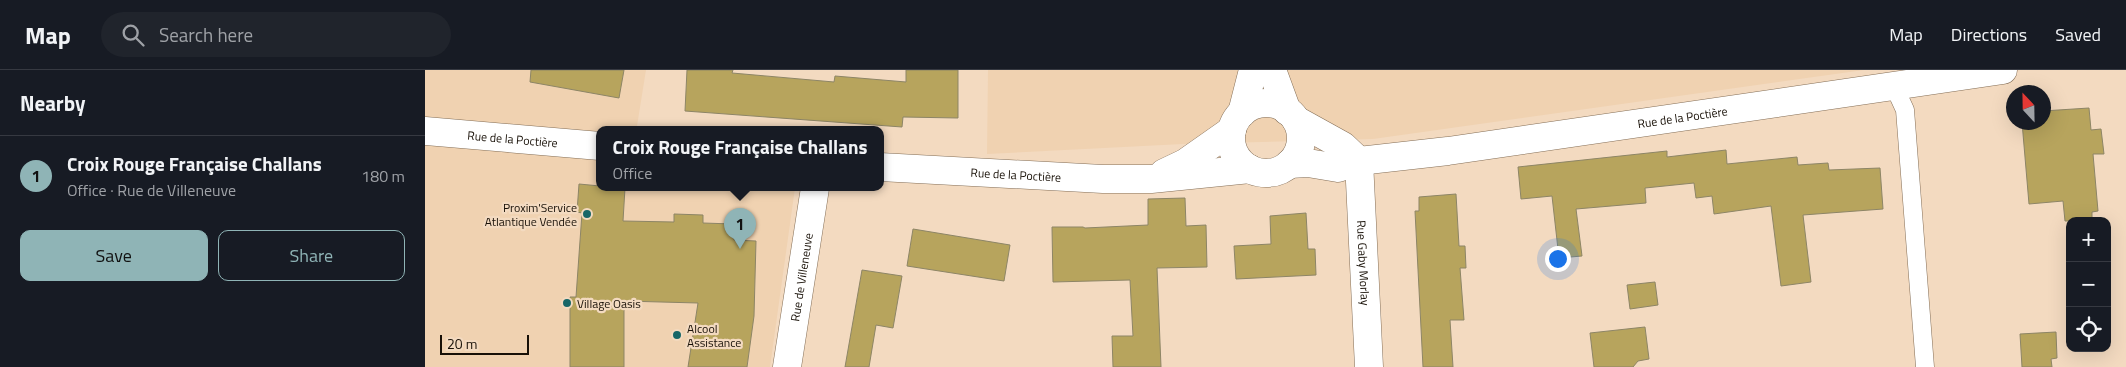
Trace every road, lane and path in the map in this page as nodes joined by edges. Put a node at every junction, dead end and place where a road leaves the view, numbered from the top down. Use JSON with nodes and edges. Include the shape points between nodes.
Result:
{"nodes":[{"id":1,"x":1253,"y":70,"type":"edge"},
{"id":2,"x":1272,"y":70,"type":"edge"},
{"id":3,"x":2003,"y":70,"type":"edge"},
{"id":4,"x":1894,"y":86,"type":"junction"},
{"id":5,"x":1291,"y":115,"type":"junction"},
{"id":6,"x":1237,"y":122,"type":"junction"},
{"id":7,"x":425,"y":131,"type":"edge"},
{"id":8,"x":596,"y":146,"type":"edge"},
{"id":9,"x":1359,"y":161,"type":"junction"},
{"id":10,"x":1289,"y":164,"type":"junction"},
{"id":11,"x":884,"y":167,"type":"edge"},
{"id":12,"x":1250,"y":169,"type":"junction"},
{"id":13,"x":1151,"y":179,"type":"junction"},
{"id":14,"x":815,"y":191,"type":"edge"},
{"id":15,"x":787,"y":367,"type":"edge"},
{"id":16,"x":1369,"y":367,"type":"edge"},
{"id":17,"x":1925,"y":367,"type":"edge"}],
"edges":[{"from":1,"to":6,"type":"street"},
{"from":2,"to":5,"type":"street"},
{"from":3,"to":4,"type":"street","name":"Rue de la Poctière"},
{"from":4,"to":9,"type":"street","name":"Rue de la Poctière"},
{"from":4,"to":17,"type":"lane","via":[[1905,110]]},
{"from":5,"to":6,"type":"street","name":"Rue de la Poctière","via":[[1270,104],[1260,104]]},
{"from":5,"to":9,"type":"street","name":"Rue de la Poctière","via":[[1343,146]]},
{"from":5,"to":10,"type":"street","via":[[1300,129],[1300,148]]},
{"from":6,"to":12,"type":"street","via":[[1232,149]]},
{"from":6,"to":13,"type":"street","name":"Rue de la Poctière","via":[[1185,163]]},
{"from":7,"to":8,"type":"street","name":"Rue de la Poctière"},
{"from":9,"to":10,"type":"street","name":"Rue de la Poctière","via":[[1338,168],[1309,163]]},
{"from":9,"to":16,"type":"street","name":"Rue Gaby Morlay"},
{"from":10,"to":12,"type":"street","name":"Rue de la Poctière","via":[[1271,173]]},
{"from":11,"to":13,"type":"street","name":"Rue de la Poctière"},
{"from":12,"to":13,"type":"street","name":"Rue de la Poctière"},
{"from":14,"to":15,"type":"street","name":"Rue de Villeneuve"}]}
